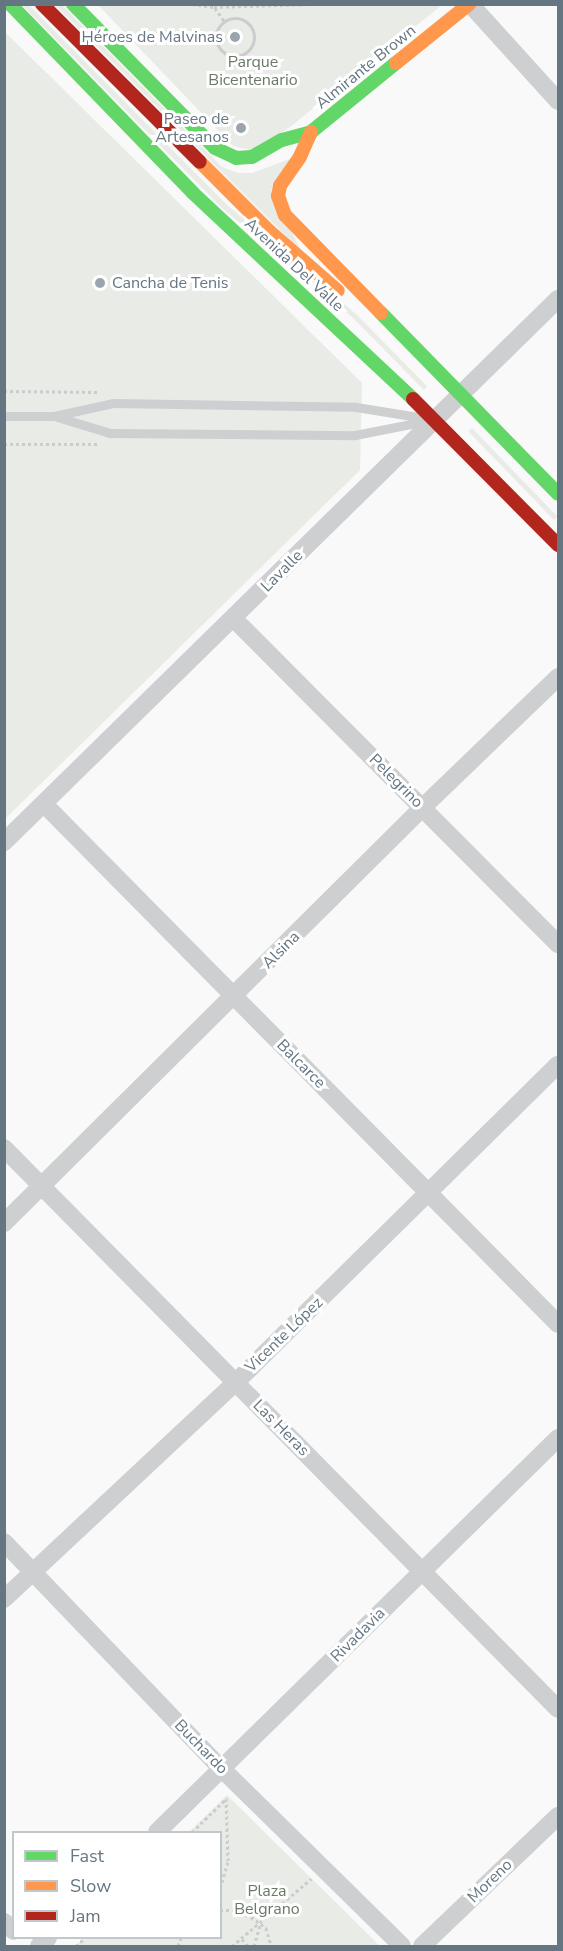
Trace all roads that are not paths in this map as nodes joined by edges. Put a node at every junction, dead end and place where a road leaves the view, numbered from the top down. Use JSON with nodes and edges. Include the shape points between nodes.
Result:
{"nodes":[{"id":1,"x":10,"y":4,"type":"edge"},
{"id":2,"x":42,"y":4,"type":"edge"},
{"id":3,"x":73,"y":4,"type":"edge"},
{"id":4,"x":470,"y":4,"type":"edge"},
{"id":5,"x":558,"y":101,"type":"edge"},
{"id":6,"x":311,"y":132,"type":"junction"},
{"id":7,"x":558,"y":298,"type":"edge"},
{"id":8,"x":376,"y":310,"type":"junction"},
{"id":9,"x":460,"y":394,"type":"junction"},
{"id":10,"x":4,"y":416,"type":"edge"},
{"id":11,"x":54,"y":416,"type":"junction"},
{"id":12,"x":434,"y":419,"type":"junction"},
{"id":13,"x":558,"y":494,"type":"edge"},
{"id":14,"x":558,"y":545,"type":"edge"},
{"id":15,"x":234,"y":619,"type":"junction"},
{"id":16,"x":558,"y":678,"type":"edge"},
{"id":17,"x":44,"y":804,"type":"junction"},
{"id":18,"x":422,"y":808,"type":"junction"},
{"id":19,"x":4,"y":842,"type":"edge"},
{"id":20,"x":558,"y":944,"type":"edge"},
{"id":21,"x":235,"y":997,"type":"junction"},
{"id":22,"x":558,"y":1065,"type":"edge"},
{"id":23,"x":4,"y":1148,"type":"edge"},
{"id":24,"x":42,"y":1186,"type":"junction"},
{"id":25,"x":429,"y":1193,"type":"junction"},
{"id":26,"x":4,"y":1223,"type":"edge"},
{"id":27,"x":558,"y":1324,"type":"edge"},
{"id":28,"x":236,"y":1382,"type":"junction"},
{"id":29,"x":558,"y":1438,"type":"edge"},
{"id":30,"x":4,"y":1542,"type":"edge"},
{"id":31,"x":31,"y":1571,"type":"junction"},
{"id":32,"x":422,"y":1571,"type":"junction"},
{"id":33,"x":4,"y":1599,"type":"edge"},
{"id":34,"x":558,"y":1709,"type":"edge"},
{"id":35,"x":222,"y":1769,"type":"junction"},
{"id":36,"x":558,"y":1816,"type":"edge"},
{"id":37,"x":159,"y":1831,"type":"edge"},
{"id":38,"x":402,"y":1947,"type":"edge"},
{"id":39,"x":422,"y":1947,"type":"edge"}],
"edges":[{"from":1,"to":12,"type":"main road","name":"Avenida Del Valle","via":[[193,193]]},
{"from":2,"to":8,"type":"main road","name":"Avenida Del Valle","via":[[269,231],[327,284],[350,300]]},
{"from":3,"to":6,"type":"main road","via":[[224,154],[252,157],[282,140]]},
{"from":4,"to":5,"type":"street"},
{"from":4,"to":6,"type":"main road","name":"Almirante Brown"},
{"from":6,"to":8,"type":"main road","via":[[280,186],[280,206]]},
{"from":7,"to":9,"type":"street","name":"Lavalle"},
{"from":8,"to":9,"type":"main road","name":"Avenida Del Valle"},
{"from":9,"to":12,"type":"street","name":"Lavalle"},
{"from":9,"to":13,"type":"main road","name":"Avenida Del Valle"},
{"from":10,"to":11,"type":"lane"},
{"from":11,"to":12,"type":"lane","via":[[113,402],[356,407]]},
{"from":11,"to":12,"type":"lane","via":[[110,433],[332,435],[355,435]]},
{"from":12,"to":14,"type":"main road","name":"Avenida Del Valle"},
{"from":12,"to":15,"type":"street","name":"Lavalle"},
{"from":15,"to":17,"type":"street","name":"Lavalle"},
{"from":15,"to":18,"type":"street","name":"Pelegrino"},
{"from":16,"to":18,"type":"street","name":"Alsina"},
{"from":17,"to":19,"type":"street","name":"Lavalle"},
{"from":17,"to":21,"type":"street","name":"Balcarce"},
{"from":18,"to":20,"type":"street","name":"Pelegrino"},
{"from":18,"to":21,"type":"street","name":"Alsina"},
{"from":21,"to":24,"type":"street","name":"Alsina"},
{"from":21,"to":25,"type":"street","name":"Balcarce"},
{"from":22,"to":25,"type":"street","name":"Vicente López"},
{"from":23,"to":24,"type":"street","name":"Las Heras"},
{"from":24,"to":26,"type":"street","name":"Alsina"},
{"from":24,"to":28,"type":"street","name":"Las Heras"},
{"from":25,"to":27,"type":"street","name":"Balcarce"},
{"from":25,"to":28,"type":"street","name":"Vicente López"},
{"from":28,"to":31,"type":"street","name":"Vicente López"},
{"from":28,"to":32,"type":"street","name":"Las Heras"},
{"from":29,"to":32,"type":"street","name":"Rivadavia"},
{"from":30,"to":31,"type":"street","name":"Buchardo"},
{"from":31,"to":33,"type":"street","name":"Vicente López"},
{"from":31,"to":35,"type":"street","name":"Buchardo"},
{"from":32,"to":34,"type":"street","name":"Las Heras"},
{"from":32,"to":35,"type":"street","name":"Rivadavia"},
{"from":35,"to":37,"type":"street","name":"Rivadavia"},
{"from":35,"to":38,"type":"street","name":"Buchardo"},
{"from":36,"to":39,"type":"street","name":"Moreno"}]}
